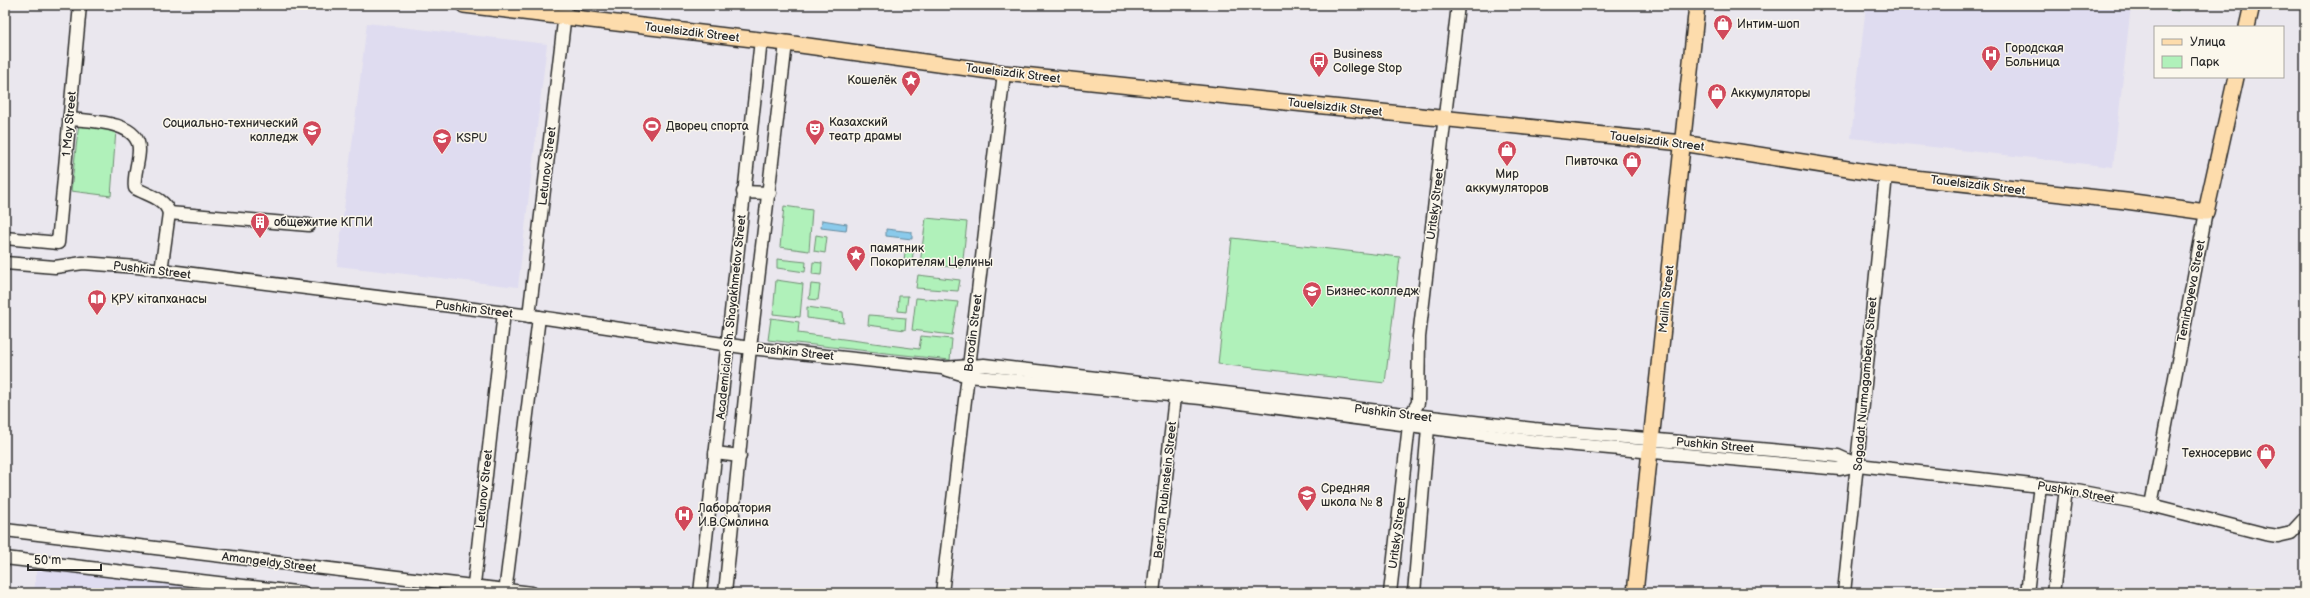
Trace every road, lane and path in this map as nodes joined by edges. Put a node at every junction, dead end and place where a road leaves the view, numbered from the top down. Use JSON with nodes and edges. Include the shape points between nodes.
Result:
{"nodes":[{"id":1,"x":80,"y":5,"type":"edge"},
{"id":2,"x":464,"y":5,"type":"edge"},
{"id":3,"x":1458,"y":5,"type":"edge"},
{"id":4,"x":1697,"y":5,"type":"edge"},
{"id":5,"x":2252,"y":5,"type":"edge"},
{"id":6,"x":535,"y":9,"type":"edge"},
{"id":7,"x":565,"y":11,"type":"edge"},
{"id":8,"x":2247,"y":26,"type":"edge"},
{"id":9,"x":761,"y":40,"type":"junction"},
{"id":10,"x":786,"y":43,"type":"junction"},
{"id":11,"x":1004,"y":73,"type":"junction"},
{"id":12,"x":2236,"y":78,"type":"edge"},
{"id":13,"x":1445,"y":118,"type":"junction"},
{"id":14,"x":69,"y":119,"type":"junction"},
{"id":15,"x":1682,"y":143,"type":"junction"},
{"id":16,"x":1886,"y":175,"type":"junction"},
{"id":17,"x":743,"y":192,"type":"junction"},
{"id":18,"x":770,"y":193,"type":"junction"},
{"id":19,"x":2206,"y":212,"type":"junction"},
{"id":20,"x":169,"y":213,"type":"junction"},
{"id":21,"x":309,"y":225,"type":"dead end"},
{"id":22,"x":5,"y":238,"type":"edge"},
{"id":23,"x":5,"y":263,"type":"edge"},
{"id":24,"x":160,"y":271,"type":"junction"},
{"id":25,"x":504,"y":312,"type":"junction"},
{"id":26,"x":534,"y":316,"type":"junction"},
{"id":27,"x":728,"y":345,"type":"junction"},
{"id":28,"x":750,"y":348,"type":"junction"},
{"id":29,"x":969,"y":371,"type":"junction"},
{"id":30,"x":1176,"y":391,"type":"junction"},
{"id":31,"x":1418,"y":403,"type":"junction"},
{"id":32,"x":1410,"y":421,"type":"junction"},
{"id":33,"x":1427,"y":423,"type":"junction"},
{"id":34,"x":1651,"y":446,"type":"junction"},
{"id":35,"x":1720,"y":451,"type":"junction"},
{"id":36,"x":715,"y":453,"type":"junction"},
{"id":37,"x":740,"y":456,"type":"junction"},
{"id":38,"x":1858,"y":465,"type":"junction"},
{"id":39,"x":2040,"y":485,"type":"junction"},
{"id":40,"x":2066,"y":489,"type":"junction"},
{"id":41,"x":2151,"y":505,"type":"junction"},
{"id":42,"x":2305,"y":518,"type":"edge"},
{"id":43,"x":5,"y":530,"type":"edge"},
{"id":44,"x":5,"y":558,"type":"edge"},
{"id":45,"x":473,"y":590,"type":"edge"},
{"id":46,"x":505,"y":591,"type":"edge"},
{"id":47,"x":304,"y":593,"type":"edge"},
{"id":48,"x":532,"y":593,"type":"edge"},
{"id":49,"x":700,"y":593,"type":"edge"},
{"id":50,"x":726,"y":593,"type":"edge"},
{"id":51,"x":942,"y":593,"type":"edge"},
{"id":52,"x":1153,"y":593,"type":"edge"},
{"id":53,"x":1390,"y":593,"type":"edge"},
{"id":54,"x":1414,"y":593,"type":"edge"},
{"id":55,"x":1635,"y":593,"type":"edge"},
{"id":56,"x":1844,"y":593,"type":"edge"},
{"id":57,"x":2027,"y":593,"type":"edge"},
{"id":58,"x":2053,"y":593,"type":"edge"}],
"edges":[{"from":1,"to":14,"type":"street","name":"1 May Street"},
{"from":2,"to":6,"type":"main road","name":"Tauelsіzdіk Street"},
{"from":3,"to":13,"type":"street","name":"Uritsky Street"},
{"from":4,"to":15,"type":"main road","name":"Mailin Street"},
{"from":5,"to":8,"type":"main road"},
{"from":6,"to":7,"type":"main road","name":"Tauelsіzdіk Street"},
{"from":7,"to":9,"type":"main road","name":"Tauelsіzdіk Street"},
{"from":7,"to":26,"type":"street","name":"Letunov Street"},
{"from":9,"to":10,"type":"main road","name":"Tauelsіzdіk Street"},
{"from":9,"to":17,"type":"street","name":"Academician Sh. Shayakhmetov Street"},
{"from":10,"to":11,"type":"main road","name":"Tauelsіzdіk Street"},
{"from":10,"to":18,"type":"street","name":"Academician Sh. Shayakhmetov Street"},
{"from":11,"to":13,"type":"main road","name":"Tauelsіzdіk Street"},
{"from":11,"to":29,"type":"street","name":"Borodin Street"},
{"from":12,"to":19,"type":"main road","name":"Temirbayeva Street"},
{"from":13,"to":15,"type":"main road","name":"Tauelsіzdіk Street"},
{"from":13,"to":31,"type":"street","name":"Uritsky Street","via":[[1419,337]]},
{"from":14,"to":20,"type":"street","via":[[120,126],[133,134],[139,144],[135,188],[165,205]]},
{"from":14,"to":22,"type":"street","name":"1 May Street","via":[[58,242]]},
{"from":15,"to":16,"type":"main road","name":"Tauelsіzdіk Street"},
{"from":15,"to":34,"type":"main road","name":"Mailin Street"},
{"from":16,"to":19,"type":"main road","name":"Tauelsіzdіk Street"},
{"from":16,"to":38,"type":"street","name":"Sagadat Nurmagambetov Street"},
{"from":17,"to":18,"type":"street"},
{"from":17,"to":27,"type":"street","name":"Academician Sh. Shayakhmetov Street"},
{"from":18,"to":28,"type":"street","name":"Academician Sh. Shayakhmetov Street"},
{"from":19,"to":41,"type":"street","name":"Temirbayeva Street"},
{"from":20,"to":21,"type":"street"},
{"from":20,"to":24,"type":"street"},
{"from":23,"to":24,"type":"street","name":"Pushkin Street","via":[[55,267],[83,263]]},
{"from":24,"to":25,"type":"street","name":"Pushkin Street"},
{"from":25,"to":26,"type":"street","name":"Pushkin Street"},
{"from":25,"to":45,"type":"street","name":"Letunov Street"},
{"from":26,"to":27,"type":"street","name":"Pushkin Street"},
{"from":26,"to":46,"type":"street","name":"Letunov Street"},
{"from":27,"to":28,"type":"street","name":"Pushkin Street"},
{"from":27,"to":36,"type":"street","name":"Academician Sh. Shayakhmetov Street"},
{"from":28,"to":29,"type":"street","name":"Pushkin Street"},
{"from":28,"to":37,"type":"street","name":"Academician Sh. Shayakhmetov Street"},
{"from":29,"to":30,"type":"street","name":"Pushkin Street"},
{"from":29,"to":51,"type":"street","name":"Borodin Street"},
{"from":30,"to":32,"type":"street","name":"Pushkin Street"},
{"from":30,"to":52,"type":"street","name":"Bertran Rubinstein Street"},
{"from":31,"to":32,"type":"street","name":"Uritsky Street"},
{"from":31,"to":33,"type":"street"},
{"from":32,"to":33,"type":"street","name":"Pushkin Street"},
{"from":32,"to":53,"type":"street","name":"Uritsky Street"},
{"from":33,"to":34,"type":"street","name":"Pushkin Street"},
{"from":33,"to":54,"type":"street","name":"Uritsky Street"},
{"from":34,"to":35,"type":"street","name":"Pushkin Street"},
{"from":34,"to":55,"type":"main road","name":"Mailin Street"},
{"from":35,"to":38,"type":"street","name":"Pushkin Street","via":[[1840,469]]},
{"from":35,"to":38,"type":"street","name":"Pushkin Street","via":[[1845,457]]},
{"from":36,"to":37,"type":"street"},
{"from":36,"to":49,"type":"street","name":"Academician Sh. Shayakhmetov Street"},
{"from":37,"to":50,"type":"street","name":"Academician Sh. Shayakhmetov Street"},
{"from":38,"to":39,"type":"street","name":"Pushkin Street"},
{"from":38,"to":56,"type":"street","name":"Sagadat Nurmagambetov Street"},
{"from":39,"to":40,"type":"street","name":"Pushkin Street"},
{"from":39,"to":57,"type":"street"},
{"from":40,"to":41,"type":"street","name":"Pushkin Street"},
{"from":40,"to":58,"type":"street"},
{"from":41,"to":42,"type":"street","name":"Pushkin Street","via":[[2278,536],[2292,533]]},
{"from":43,"to":45,"type":"street","name":"Amangeldy Street"},
{"from":44,"to":47,"type":"street"},
{"from":45,"to":46,"type":"street","name":"Amangeldy Street"},
{"from":46,"to":48,"type":"street","name":"Amangeldy Street"}]}
